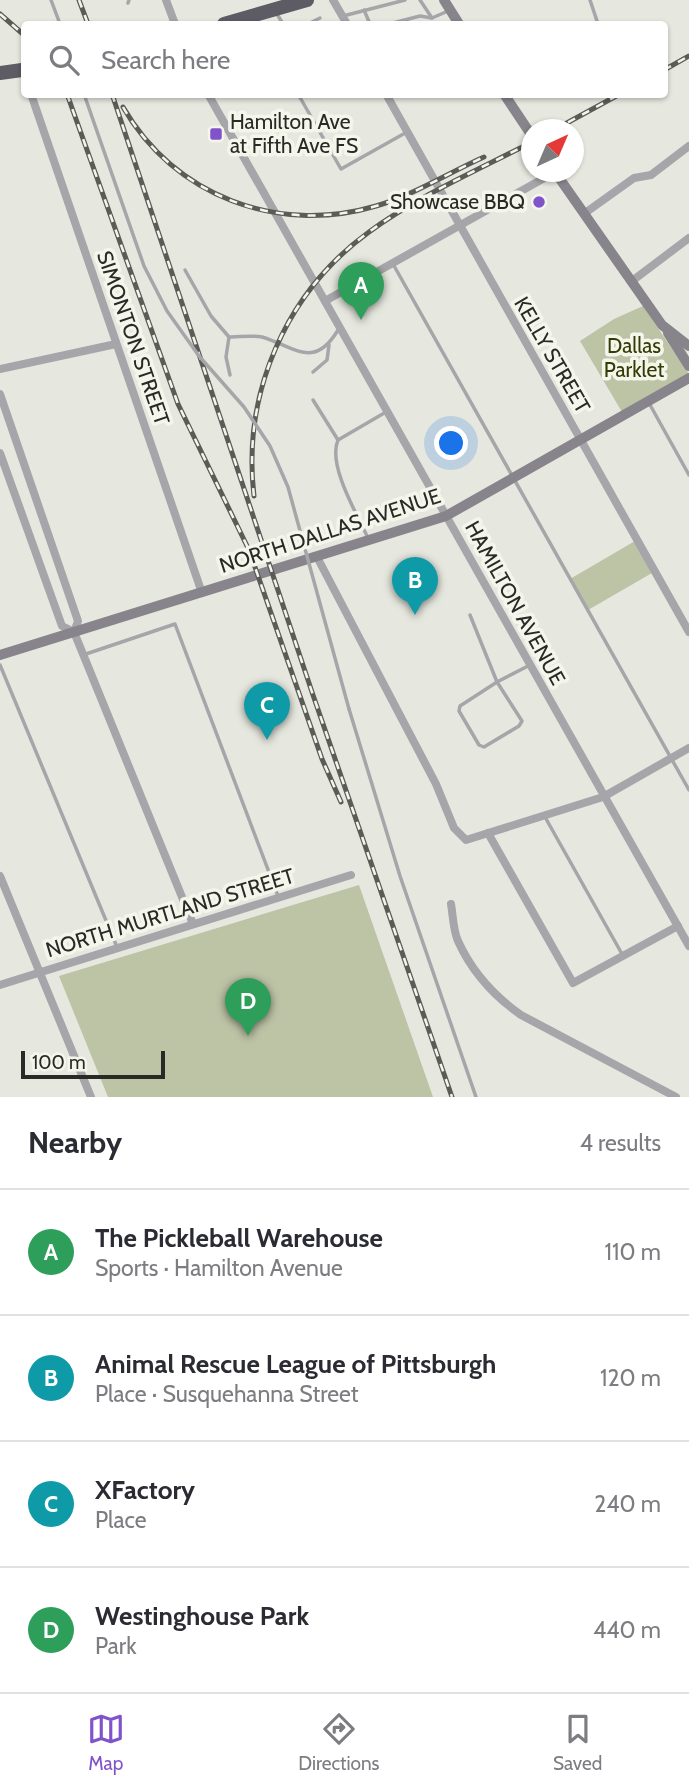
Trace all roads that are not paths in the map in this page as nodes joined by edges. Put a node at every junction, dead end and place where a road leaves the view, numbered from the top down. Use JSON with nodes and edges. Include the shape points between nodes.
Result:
{"nodes":[{"id":1,"x":51,"y":0,"type":"edge"},
{"id":2,"x":166,"y":0,"type":"edge"},
{"id":3,"x":304,"y":0,"type":"edge"},
{"id":4,"x":333,"y":0,"type":"edge"},
{"id":5,"x":405,"y":0,"type":"edge"},
{"id":6,"x":420,"y":0,"type":"edge"},
{"id":7,"x":590,"y":0,"type":"edge"},
{"id":8,"x":447,"y":5,"type":"edge"},
{"id":9,"x":275,"y":9,"type":"junction"},
{"id":10,"x":364,"y":10,"type":"junction"},
{"id":11,"x":342,"y":16,"type":"junction"},
{"id":12,"x":320,"y":18,"type":"dead end"},
{"id":13,"x":432,"y":18,"type":"junction"},
{"id":14,"x":256,"y":20,"type":"edge"},
{"id":15,"x":59,"y":21,"type":"edge"},
{"id":16,"x":174,"y":21,"type":"edge"},
{"id":17,"x":281,"y":21,"type":"edge"},
{"id":18,"x":314,"y":21,"type":"edge"},
{"id":19,"x":345,"y":21,"type":"edge"},
{"id":20,"x":369,"y":21,"type":"edge"},
{"id":21,"x":400,"y":21,"type":"edge"},
{"id":22,"x":457,"y":21,"type":"edge"},
{"id":23,"x":597,"y":21,"type":"edge"},
{"id":24,"x":0,"y":73,"type":"edge"},
{"id":25,"x":21,"y":73,"type":"edge"},
{"id":26,"x":32,"y":98,"type":"edge"},
{"id":27,"x":85,"y":98,"type":"edge"},
{"id":28,"x":210,"y":98,"type":"edge"},
{"id":29,"x":300,"y":98,"type":"edge"},
{"id":30,"x":388,"y":98,"type":"edge"},
{"id":31,"x":507,"y":98,"type":"edge"},
{"id":32,"x":521,"y":120,"type":"edge"},
{"id":33,"x":407,"y":132,"type":"junction"},
{"id":34,"x":689,"y":146,"type":"edge"},
{"id":35,"x":537,"y":182,"type":"edge"},
{"id":36,"x":562,"y":182,"type":"edge"},
{"id":37,"x":585,"y":213,"type":"junction"},
{"id":38,"x":459,"y":226,"type":"junction"},
{"id":39,"x":689,"y":238,"type":"edge"},
{"id":40,"x":393,"y":264,"type":"junction"},
{"id":41,"x":185,"y":270,"type":"dead end"},
{"id":42,"x":632,"y":281,"type":"junction"},
{"id":43,"x":325,"y":301,"type":"junction"},
{"id":44,"x":662,"y":325,"type":"junction"},
{"id":45,"x":340,"y":328,"type":"junction"},
{"id":46,"x":229,"y":337,"type":"junction"},
{"id":47,"x":116,"y":344,"type":"junction"},
{"id":48,"x":329,"y":345,"type":"junction"},
{"id":49,"x":689,"y":346,"type":"edge"},
{"id":50,"x":689,"y":366,"type":"edge"},
{"id":51,"x":0,"y":369,"type":"edge"},
{"id":52,"x":313,"y":372,"type":"dead end"},
{"id":53,"x":230,"y":375,"type":"dead end"},
{"id":54,"x":689,"y":378,"type":"edge"},
{"id":55,"x":0,"y":394,"type":"edge"},
{"id":56,"x":313,"y":400,"type":"dead end"},
{"id":57,"x":648,"y":402,"type":"junction"},
{"id":58,"x":386,"y":412,"type":"junction"},
{"id":59,"x":580,"y":439,"type":"junction"},
{"id":60,"x":338,"y":440,"type":"junction"},
{"id":61,"x":0,"y":453,"type":"edge"},
{"id":62,"x":689,"y":475,"type":"edge"},
{"id":63,"x":513,"y":478,"type":"junction"},
{"id":64,"x":37,"y":502,"type":"junction"},
{"id":65,"x":19,"y":507,"type":"junction"},
{"id":66,"x":446,"y":516,"type":"junction"},
{"id":67,"x":369,"y":541,"type":"junction"},
{"id":68,"x":317,"y":557,"type":"junction"},
{"id":69,"x":202,"y":593,"type":"junction"},
{"id":70,"x":470,"y":615,"type":"dead end"},
{"id":71,"x":74,"y":632,"type":"junction"},
{"id":72,"x":689,"y":632,"type":"edge"},
{"id":73,"x":0,"y":655,"type":"edge"},
{"id":74,"x":83,"y":655,"type":"junction"},
{"id":75,"x":0,"y":665,"type":"edge"},
{"id":76,"x":530,"y":665,"type":"junction"},
{"id":77,"x":497,"y":682,"type":"junction"},
{"id":78,"x":689,"y":748,"type":"edge"},
{"id":79,"x":671,"y":758,"type":"junction"},
{"id":80,"x":689,"y":790,"type":"edge"},
{"id":81,"x":603,"y":797,"type":"junction"},
{"id":82,"x":544,"y":816,"type":"junction"},
{"id":83,"x":488,"y":833,"type":"junction"},
{"id":84,"x":351,"y":875,"type":"dead end"},
{"id":85,"x":0,"y":876,"type":"edge"},
{"id":86,"x":278,"y":898,"type":"junction"},
{"id":87,"x":451,"y":904,"type":"dead end"},
{"id":88,"x":193,"y":924,"type":"junction"},
{"id":89,"x":678,"y":926,"type":"junction"},
{"id":90,"x":689,"y":946,"type":"edge"},
{"id":91,"x":117,"y":948,"type":"junction"},
{"id":92,"x":624,"y":956,"type":"junction"},
{"id":93,"x":39,"y":971,"type":"junction"},
{"id":94,"x":0,"y":985,"type":"edge"},
{"id":95,"x":91,"y":1097,"type":"edge"},
{"id":96,"x":476,"y":1097,"type":"edge"},
{"id":97,"x":676,"y":1097,"type":"edge"}],
"edges":[{"from":1,"to":15,"type":"lane"},
{"from":2,"to":16,"type":"street"},
{"from":3,"to":9,"type":"highway"},
{"from":4,"to":11,"type":"street"},
{"from":5,"to":10,"type":"lane"},
{"from":6,"to":13,"type":"lane"},
{"from":7,"to":23,"type":"lane"},
{"from":8,"to":13,"type":"lane"},
{"from":8,"to":22,"type":"main road"},
{"from":9,"to":14,"type":"highway"},
{"from":9,"to":17,"type":"lane"},
{"from":10,"to":11,"type":"lane"},
{"from":10,"to":20,"type":"lane"},
{"from":11,"to":19,"type":"street"},
{"from":12,"to":18,"type":"lane"},
{"from":13,"to":21,"type":"lane"},
{"from":24,"to":25,"type":"highway"},
{"from":26,"to":47,"type":"street","name":"SIMONTON STREET"},
{"from":27,"to":96,"type":"lane","bridge":true,"via":[[144,266],[167,311],[198,356],[244,407],[270,446],[288,486],[400,876]]},
{"from":28,"to":43,"type":"street","name":"HAMILTON AVENUE"},
{"from":29,"to":33,"type":"lane","via":[[341,169]]},
{"from":30,"to":33,"type":"street","name":"KELLY STREET"},
{"from":31,"to":32,"type":"main road"},
{"from":33,"to":38,"type":"street","name":"KELLY STREET"},
{"from":34,"to":37,"type":"street","via":[[651,175],[634,178]]},
{"from":35,"to":38,"type":"street"},
{"from":36,"to":37,"type":"main road"},
{"from":37,"to":42,"type":"main road"},
{"from":38,"to":40,"type":"street"},
{"from":38,"to":59,"type":"street","name":"KELLY STREET"},
{"from":39,"to":42,"type":"street"},
{"from":40,"to":43,"type":"street"},
{"from":40,"to":63,"type":"lane"},
{"from":41,"to":46,"type":"lane","via":[[211,316]]},
{"from":42,"to":44,"type":"main road"},
{"from":43,"to":45,"type":"street","name":"HAMILTON AVENUE"},
{"from":44,"to":49,"type":"main road"},
{"from":44,"to":50,"type":"main road"},
{"from":45,"to":48,"type":"lane"},
{"from":45,"to":58,"type":"street","name":"HAMILTON AVENUE"},
{"from":46,"to":48,"type":"lane","via":[[260,337],[301,352]]},
{"from":46,"to":53,"type":"lane","via":[[226,357]]},
{"from":47,"to":51,"type":"street"},
{"from":47,"to":69,"type":"street","name":"SIMONTON STREET"},
{"from":48,"to":52,"type":"lane","via":[[327,360]]},
{"from":54,"to":57,"type":"main road","name":"NORTH DALLAS AVENUE"},
{"from":55,"to":64,"type":"street"},
{"from":56,"to":60,"type":"lane"},
{"from":57,"to":59,"type":"main road","name":"NORTH DALLAS AVENUE"},
{"from":57,"to":62,"type":"lane"},
{"from":58,"to":60,"type":"lane"},
{"from":58,"to":66,"type":"street","name":"HAMILTON AVENUE"},
{"from":59,"to":63,"type":"main road","name":"NORTH DALLAS AVENUE"},
{"from":59,"to":72,"type":"street","name":"KELLY STREET"},
{"from":60,"to":67,"type":"lane","via":[[341,481]]},
{"from":61,"to":65,"type":"street"},
{"from":63,"to":66,"type":"main road","name":"NORTH DALLAS AVENUE"},
{"from":63,"to":79,"type":"lane"},
{"from":64,"to":65,"type":"street"},
{"from":64,"to":71,"type":"street","via":[[78,621]]},
{"from":65,"to":71,"type":"street","via":[[62,626]]},
{"from":66,"to":67,"type":"main road","name":"NORTH DALLAS AVENUE"},
{"from":66,"to":76,"type":"street","name":"HAMILTON AVENUE"},
{"from":67,"to":68,"type":"main road","name":"NORTH DALLAS AVENUE"},
{"from":68,"to":69,"type":"main road","name":"NORTH DALLAS AVENUE"},
{"from":68,"to":83,"type":"street","via":[[436,784],[454,828],[466,840]]},
{"from":69,"to":71,"type":"main road","name":"NORTH DALLAS AVENUE"},
{"from":70,"to":77,"type":"lane"},
{"from":71,"to":73,"type":"main road","name":"NORTH DALLAS AVENUE"},
{"from":71,"to":74,"type":"street"},
{"from":74,"to":86,"type":"lane","via":[[175,624]]},
{"from":74,"to":88,"type":"street"},
{"from":75,"to":91,"type":"lane"},
{"from":76,"to":77,"type":"lane"},
{"from":76,"to":81,"type":"street","name":"HAMILTON AVENUE"},
{"from":77,"to":77,"type":"lane","via":[[460,706],[484,747],[522,721]]},
{"from":78,"to":79,"type":"street"},
{"from":79,"to":80,"type":"lane"},
{"from":79,"to":81,"type":"street"},
{"from":81,"to":82,"type":"street"},
{"from":81,"to":89,"type":"street","name":"HAMILTON AVENUE"},
{"from":82,"to":83,"type":"street"},
{"from":82,"to":92,"type":"lane"},
{"from":83,"to":92,"type":"street","via":[[573,983]]},
{"from":84,"to":86,"type":"street","name":"NORTH MURTLAND STREET"},
{"from":85,"to":93,"type":"street"},
{"from":86,"to":88,"type":"street","name":"NORTH MURTLAND STREET"},
{"from":87,"to":97,"type":"street","via":[[457,939],[481,979],[503,1002]]},
{"from":88,"to":91,"type":"street","name":"NORTH MURTLAND STREET"},
{"from":89,"to":90,"type":"street","name":"HAMILTON AVENUE"},
{"from":89,"to":92,"type":"street"},
{"from":91,"to":93,"type":"street","name":"NORTH MURTLAND STREET"},
{"from":93,"to":94,"type":"street","name":"NORTH MURTLAND STREET"},
{"from":93,"to":95,"type":"street"}]}
